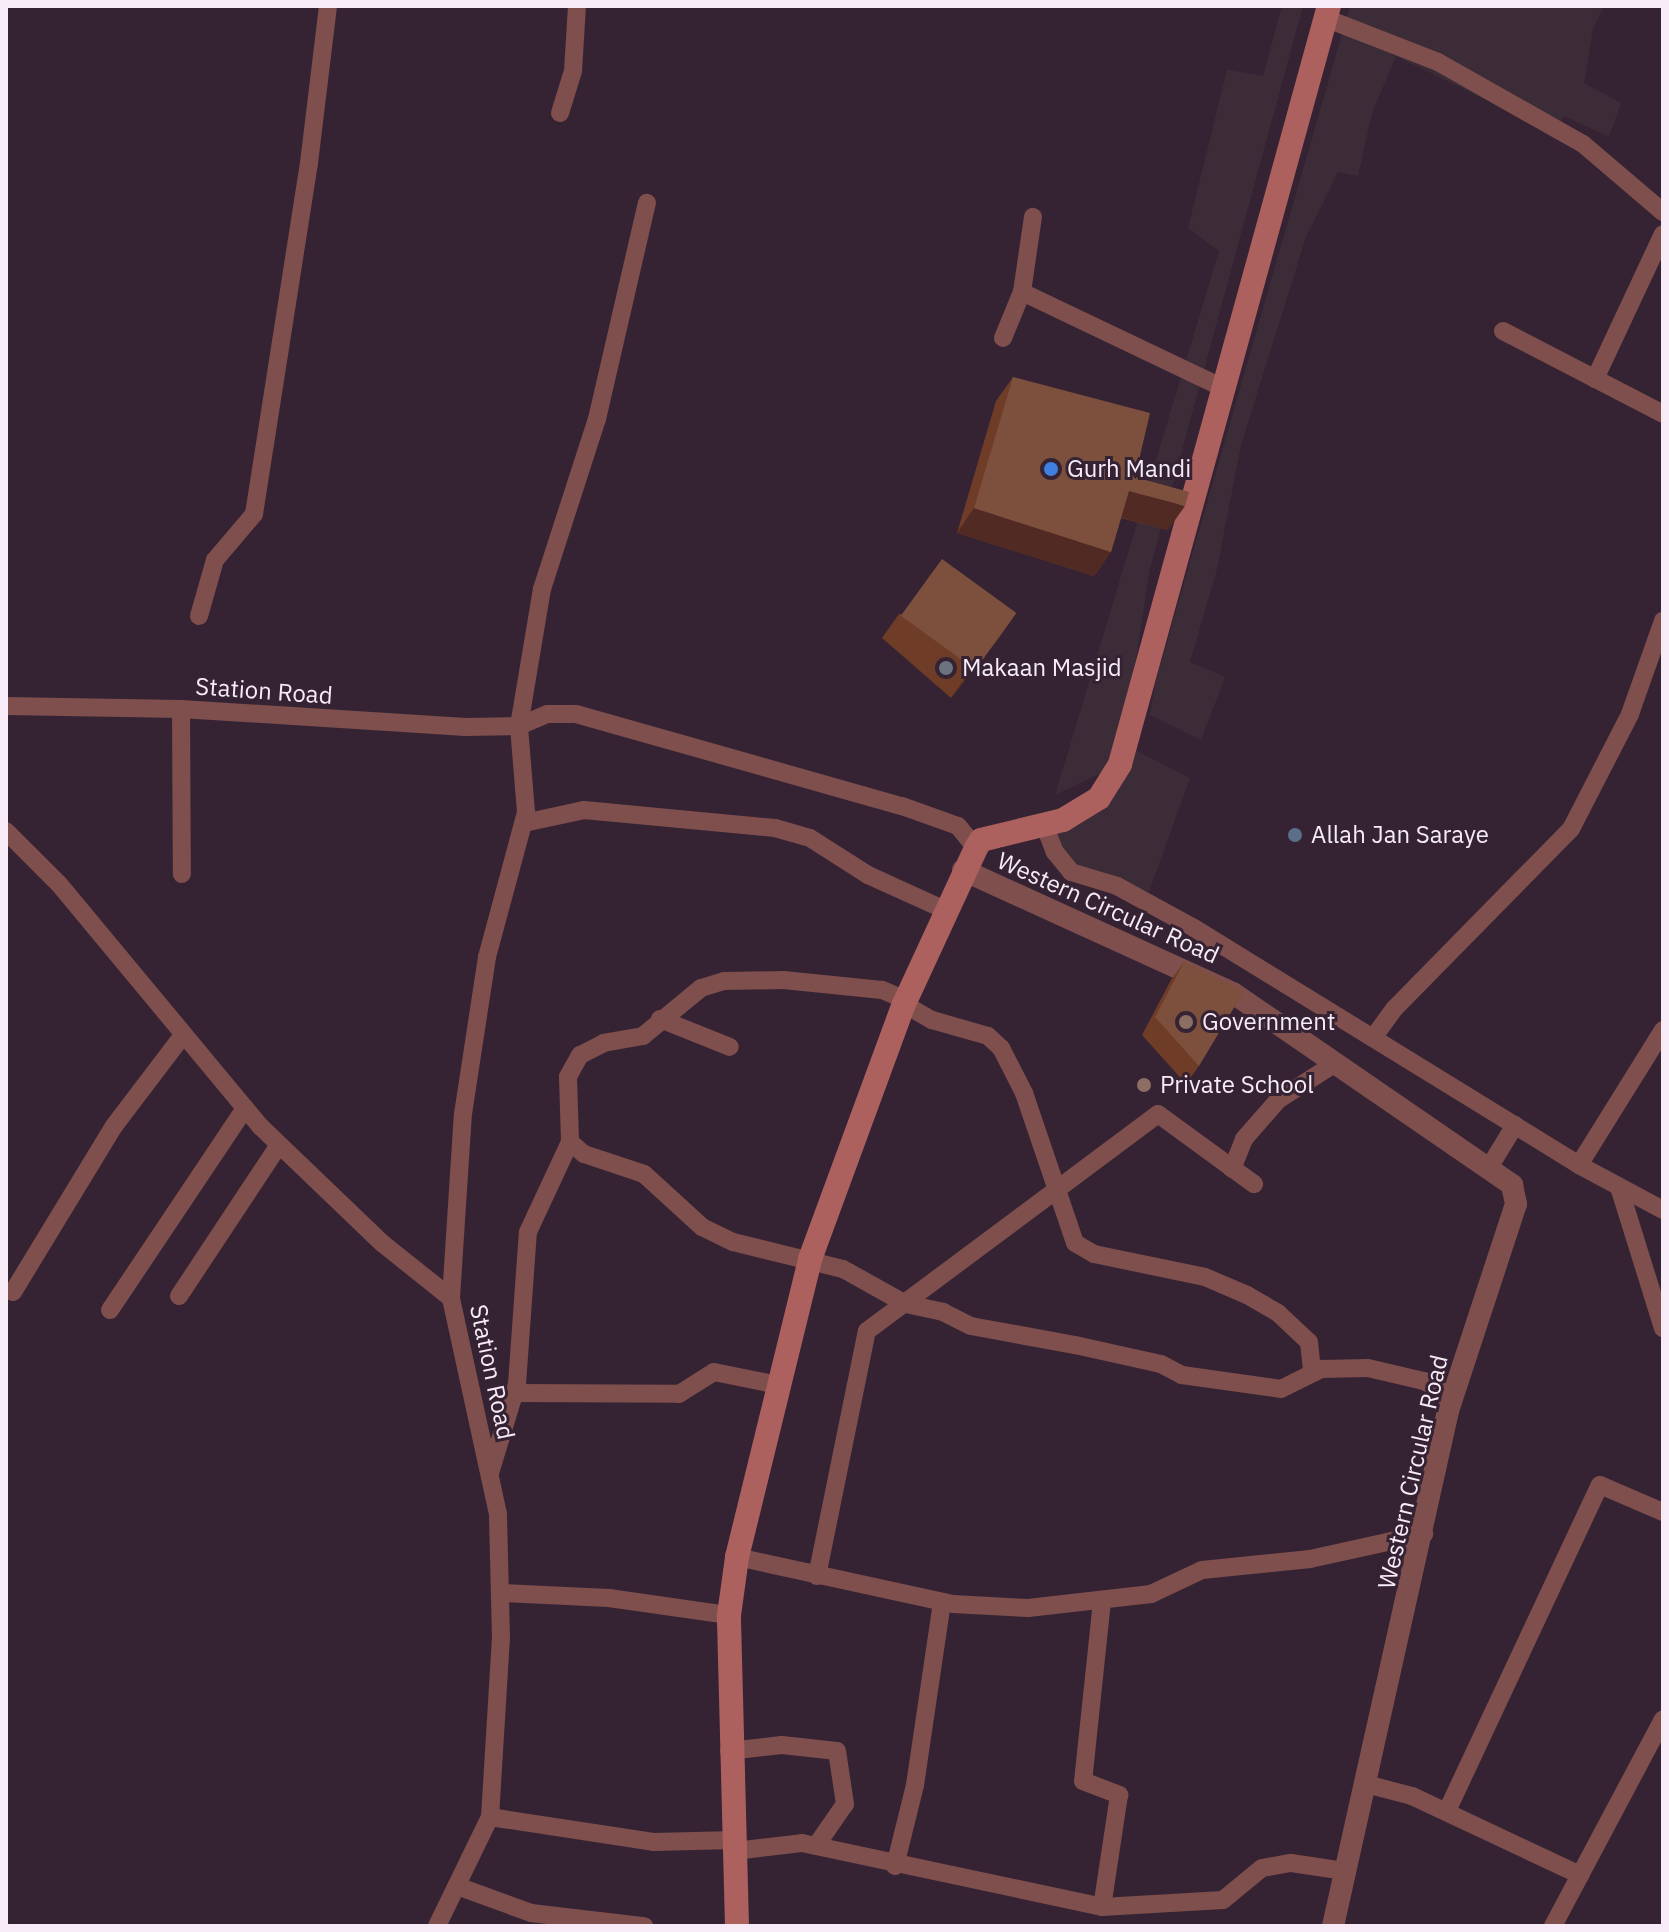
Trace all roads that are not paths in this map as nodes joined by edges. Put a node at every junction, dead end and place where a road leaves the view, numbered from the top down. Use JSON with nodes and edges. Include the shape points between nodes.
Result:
{"nodes":[{"id":1,"x":328,"y":6,"type":"edge"},
{"id":2,"x":577,"y":6,"type":"edge"},
{"id":3,"x":1327,"y":12,"type":"edge"},
{"id":4,"x":560,"y":113,"type":"dead end"},
{"id":5,"x":647,"y":203,"type":"dead end"},
{"id":6,"x":1663,"y":212,"type":"edge"},
{"id":7,"x":1033,"y":217,"type":"dead end"},
{"id":8,"x":1663,"y":234,"type":"edge"},
{"id":9,"x":1022,"y":292,"type":"junction"},
{"id":10,"x":1503,"y":331,"type":"dead end"},
{"id":11,"x":1003,"y":338,"type":"dead end"},
{"id":12,"x":1595,"y":379,"type":"junction"},
{"id":13,"x":1225,"y":389,"type":"junction"},
{"id":14,"x":1663,"y":414,"type":"edge"},
{"id":15,"x":199,"y":616,"type":"dead end"},
{"id":16,"x":1663,"y":621,"type":"edge"},
{"id":17,"x":6,"y":706,"type":"edge"},
{"id":18,"x":181,"y":709,"type":"junction"},
{"id":19,"x":519,"y":726,"type":"junction"},
{"id":20,"x":524,"y":823,"type":"junction"},
{"id":21,"x":1044,"y":824,"type":"junction"},
{"id":22,"x":6,"y":831,"type":"edge"},
{"id":23,"x":976,"y":848,"type":"junction"},
{"id":24,"x":963,"y":870,"type":"junction"},
{"id":25,"x":182,"y":874,"type":"dead end"},
{"id":26,"x":945,"y":910,"type":"junction"},
{"id":27,"x":905,"y":1002,"type":"junction"},
{"id":28,"x":660,"y":1019,"type":"junction"},
{"id":29,"x":1663,"y":1030,"type":"edge"},
{"id":30,"x":183,"y":1035,"type":"junction"},
{"id":31,"x":1373,"y":1038,"type":"junction"},
{"id":32,"x":730,"y":1047,"type":"dead end"},
{"id":33,"x":1337,"y":1062,"type":"junction"},
{"id":34,"x":245,"y":1108,"type":"junction"},
{"id":35,"x":1515,"y":1125,"type":"junction"},
{"id":36,"x":570,"y":1142,"type":"junction"},
{"id":37,"x":279,"y":1145,"type":"junction"},
{"id":38,"x":1579,"y":1165,"type":"junction"},
{"id":39,"x":1490,"y":1166,"type":"junction"},
{"id":40,"x":1232,"y":1169,"type":"junction"},
{"id":41,"x":1254,"y":1184,"type":"dead end"},
{"id":42,"x":1619,"y":1187,"type":"junction"},
{"id":43,"x":1059,"y":1190,"type":"junction"},
{"id":44,"x":1663,"y":1210,"type":"edge"},
{"id":45,"x":810,"y":1259,"type":"junction"},
{"id":46,"x":13,"y":1292,"type":"dead end"},
{"id":47,"x":179,"y":1296,"type":"dead end"},
{"id":48,"x":451,"y":1298,"type":"junction"},
{"id":49,"x":906,"y":1304,"type":"junction"},
{"id":50,"x":110,"y":1310,"type":"dead end"},
{"id":51,"x":1663,"y":1328,"type":"edge"},
{"id":52,"x":1312,"y":1371,"type":"junction"},
{"id":53,"x":778,"y":1385,"type":"junction"},
{"id":54,"x":514,"y":1393,"type":"junction"},
{"id":55,"x":1453,"y":1398,"type":"junction"},
{"id":56,"x":490,"y":1476,"type":"junction"},
{"id":57,"x":1663,"y":1512,"type":"edge"},
{"id":58,"x":1424,"y":1534,"type":"junction"},
{"id":59,"x":737,"y":1557,"type":"junction"},
{"id":60,"x":817,"y":1576,"type":"junction"},
{"id":61,"x":502,"y":1593,"type":"junction"},
{"id":62,"x":1102,"y":1601,"type":"junction"},
{"id":63,"x":942,"y":1602,"type":"junction"},
{"id":64,"x":729,"y":1615,"type":"junction"},
{"id":65,"x":1663,"y":1719,"type":"edge"},
{"id":66,"x":729,"y":1751,"type":"junction"},
{"id":67,"x":1366,"y":1784,"type":"junction"},
{"id":68,"x":1447,"y":1811,"type":"junction"},
{"id":69,"x":490,"y":1817,"type":"junction"},
{"id":70,"x":735,"y":1846,"type":"junction"},
{"id":71,"x":816,"y":1846,"type":"junction"},
{"id":72,"x":895,"y":1866,"type":"junction"},
{"id":73,"x":1345,"y":1871,"type":"junction"},
{"id":74,"x":1580,"y":1875,"type":"junction"},
{"id":75,"x":457,"y":1886,"type":"junction"},
{"id":76,"x":1102,"y":1907,"type":"junction"},
{"id":77,"x":437,"y":1926,"type":"edge"},
{"id":78,"x":644,"y":1926,"type":"edge"},
{"id":79,"x":737,"y":1926,"type":"edge"},
{"id":80,"x":1333,"y":1926,"type":"edge"},
{"id":81,"x":1553,"y":1926,"type":"edge"}],
"edges":[{"from":1,"to":15,"type":"street","via":[[254,514],[215,560]]},
{"from":2,"to":4,"type":"street","via":[[573,71]]},
{"from":3,"to":6,"type":"street","via":[[1438,62],[1583,144]]},
{"from":3,"to":13,"type":"main road"},
{"from":5,"to":19,"type":"street","via":[[597,419],[542,589]]},
{"from":7,"to":9,"type":"street"},
{"from":8,"to":12,"type":"street"},
{"from":9,"to":11,"type":"street"},
{"from":9,"to":13,"type":"street"},
{"from":10,"to":12,"type":"street"},
{"from":12,"to":14,"type":"street"},
{"from":13,"to":21,"type":"main road","via":[[1120,764],[1099,798]]},
{"from":16,"to":31,"type":"street","via":[[1630,714],[1571,829],[1395,1008]]},
{"from":17,"to":18,"type":"street","name":"Station Road"},
{"from":18,"to":19,"type":"street","name":"Station Road"},
{"from":18,"to":25,"type":"street"},
{"from":19,"to":20,"type":"street","name":"Station Road"},
{"from":19,"to":23,"type":"street","name":"Station Road","via":[[547,714],[576,714],[902,806],[958,826]]},
{"from":20,"to":26,"type":"street","via":[[584,810],[775,828],[810,838],[868,875]]},
{"from":20,"to":48,"type":"street","name":"Station Road","via":[[487,957],[463,1114]]},
{"from":21,"to":23,"type":"main road","via":[[981,840]]},
{"from":21,"to":31,"type":"street","via":[[1055,852],[1071,872],[1117,886],[1156,907]]},
{"from":22,"to":30,"type":"street","via":[[59,884]]},
{"from":23,"to":24,"type":"main road"},
{"from":24,"to":26,"type":"main road"},
{"from":24,"to":33,"type":"street","name":"Western Circular Road","via":[[1233,993]]},
{"from":26,"to":27,"type":"main road"},
{"from":27,"to":28,"type":"street","via":[[861,987],[724,981],[690,993]]},
{"from":27,"to":43,"type":"street","via":[[932,1020],[988,1036],[1001,1048],[1024,1093]]},
{"from":27,"to":45,"type":"main road"},
{"from":28,"to":32,"type":"street"},
{"from":28,"to":36,"type":"street","via":[[643,1036],[604,1043],[580,1055],[568,1077]]},
{"from":29,"to":38,"type":"street"},
{"from":30,"to":34,"type":"street"},
{"from":30,"to":46,"type":"street","via":[[114,1126]]},
{"from":31,"to":35,"type":"street"},
{"from":33,"to":39,"type":"street","name":"Western Circular Road"},
{"from":33,"to":40,"type":"street","via":[[1278,1100],[1244,1139]]},
{"from":34,"to":37,"type":"street"},
{"from":34,"to":50,"type":"street"},
{"from":35,"to":38,"type":"street"},
{"from":35,"to":39,"type":"street"},
{"from":36,"to":45,"type":"street","via":[[584,1154],[644,1174],[682,1211],[724,1238],[756,1251]]},
{"from":36,"to":54,"type":"street","via":[[540,1195],[528,1232]]},
{"from":37,"to":47,"type":"street"},
{"from":37,"to":48,"type":"street","via":[[382,1243]]},
{"from":38,"to":42,"type":"street"},
{"from":39,"to":55,"type":"street","name":"Western Circular Road","via":[[1512,1185],[1516,1204]]},
{"from":40,"to":41,"type":"street"},
{"from":40,"to":43,"type":"street","via":[[1158,1114]]},
{"from":42,"to":44,"type":"street"},
{"from":42,"to":51,"type":"street"},
{"from":43,"to":49,"type":"street"},
{"from":43,"to":52,"type":"street","via":[[1075,1243],[1094,1254],[1205,1277],[1247,1295],[1278,1313],[1309,1342]]},
{"from":45,"to":49,"type":"street","via":[[869,1279]]},
{"from":45,"to":53,"type":"main road"},
{"from":48,"to":56,"type":"street","name":"Station Road"},
{"from":49,"to":52,"type":"street","via":[[943,1312],[971,1326],[1161,1364],[1182,1375],[1251,1380],[1281,1389]]},
{"from":49,"to":60,"type":"street","via":[[867,1331]]},
{"from":52,"to":55,"type":"street","via":[[1368,1368],[1424,1381]]},
{"from":53,"to":54,"type":"street","via":[[714,1372],[679,1394]]},
{"from":53,"to":59,"type":"main road"},
{"from":54,"to":56,"type":"street"},
{"from":55,"to":58,"type":"street","name":"Western Circular Road"},
{"from":56,"to":61,"type":"street","name":"Station Road","via":[[498,1514]]},
{"from":57,"to":68,"type":"street","via":[[1600,1485]]},
{"from":58,"to":62,"type":"street","via":[[1310,1559],[1202,1570],[1151,1594]]},
{"from":58,"to":67,"type":"street","name":"Western Circular Road"},
{"from":59,"to":60,"type":"street"},
{"from":59,"to":64,"type":"main road"},
{"from":60,"to":63,"type":"street"},
{"from":61,"to":64,"type":"street","via":[[609,1598]]},
{"from":61,"to":69,"type":"street","name":"Station Road"},
{"from":62,"to":63,"type":"street","via":[[1028,1608]]},
{"from":62,"to":76,"type":"street","via":[[1083,1781],[1119,1795]]},
{"from":63,"to":72,"type":"street","via":[[915,1785]]},
{"from":64,"to":66,"type":"main road"},
{"from":65,"to":74,"type":"street"},
{"from":66,"to":70,"type":"main road"},
{"from":66,"to":71,"type":"street","via":[[782,1745],[837,1751],[845,1804]]},
{"from":67,"to":68,"type":"street"},
{"from":67,"to":73,"type":"street","name":"Western Circular Road"},
{"from":68,"to":74,"type":"street"},
{"from":69,"to":70,"type":"street","via":[[653,1842]]},
{"from":69,"to":75,"type":"street","name":"Station Road"},
{"from":70,"to":71,"type":"street"},
{"from":70,"to":79,"type":"main road"},
{"from":71,"to":72,"type":"street"},
{"from":72,"to":76,"type":"street"},
{"from":73,"to":76,"type":"street","via":[[1276,1865],[1262,1868],[1223,1900]]},
{"from":73,"to":80,"type":"street","name":"Western Circular Road"},
{"from":74,"to":81,"type":"street"},
{"from":75,"to":77,"type":"street","name":"Station Road"},
{"from":75,"to":78,"type":"street","via":[[531,1913]]}]}
